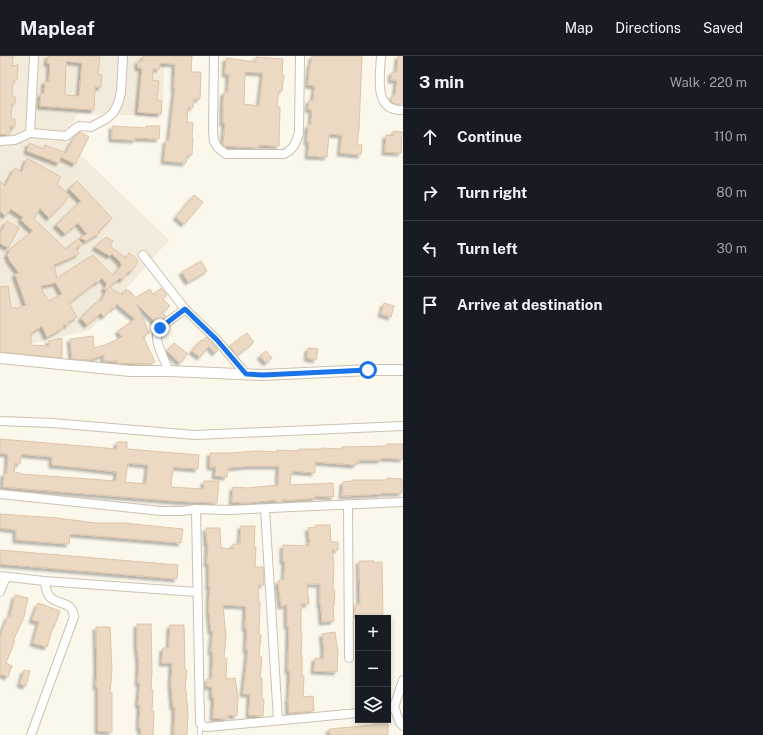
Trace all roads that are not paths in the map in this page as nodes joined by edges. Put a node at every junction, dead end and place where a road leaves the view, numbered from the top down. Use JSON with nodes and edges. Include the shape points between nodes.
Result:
{"nodes":[{"id":1,"x":34,"y":56,"type":"edge"},
{"id":2,"x":123,"y":56,"type":"edge"},
{"id":3,"x":214,"y":56,"type":"edge"},
{"id":4,"x":300,"y":56,"type":"edge"},
{"id":5,"x":381,"y":56,"type":"edge"},
{"id":6,"x":403,"y":110,"type":"edge"},
{"id":7,"x":30,"y":133,"type":"junction"},
{"id":8,"x":0,"y":141,"type":"edge"},
{"id":9,"x":143,"y":255,"type":"dead end"},
{"id":10,"x":185,"y":309,"type":"junction"},
{"id":11,"x":0,"y":358,"type":"edge"},
{"id":12,"x":403,"y":370,"type":"edge"},
{"id":13,"x":169,"y":371,"type":"junction"},
{"id":14,"x":246,"y":374,"type":"junction"},
{"id":15,"x":0,"y":421,"type":"edge"},
{"id":16,"x":403,"y":426,"type":"edge"},
{"id":17,"x":0,"y":494,"type":"edge"},
{"id":18,"x":403,"y":502,"type":"edge"},
{"id":19,"x":348,"y":504,"type":"junction"},
{"id":20,"x":196,"y":509,"type":"junction"},
{"id":21,"x":265,"y":509,"type":"junction"},
{"id":22,"x":3,"y":577,"type":"edge"},
{"id":23,"x":44,"y":581,"type":"junction"},
{"id":24,"x":0,"y":592,"type":"edge"},
{"id":25,"x":197,"y":592,"type":"junction"},
{"id":26,"x":349,"y":658,"type":"dead end"},
{"id":27,"x":403,"y":680,"type":"edge"},
{"id":28,"x":391,"y":708,"type":"edge"},
{"id":29,"x":355,"y":712,"type":"edge"},
{"id":30,"x":278,"y":720,"type":"junction"},
{"id":31,"x":200,"y":723,"type":"junction"},
{"id":32,"x":403,"y":726,"type":"edge"},
{"id":33,"x":31,"y":735,"type":"edge"},
{"id":34,"x":200,"y":735,"type":"edge"}],
"edges":[{"from":1,"to":7,"type":"street"},
{"from":2,"to":7,"type":"street","via":[[118,104],[106,119],[91,127],[79,126],[66,136]]},
{"from":3,"to":4,"type":"street","via":[[214,141],[226,154],[284,154],[292,150],[299,133]]},
{"from":5,"to":6,"type":"street","via":[[380,93],[383,101],[388,108]]},
{"from":7,"to":8,"type":"street","via":[[15,140]]},
{"from":9,"to":10,"type":"street"},
{"from":10,"to":13,"type":"street","via":[[157,333],[156,339]]},
{"from":10,"to":14,"type":"street","via":[[217,340]]},
{"from":11,"to":13,"type":"street","via":[[130,371]]},
{"from":12,"to":14,"type":"street"},
{"from":13,"to":14,"type":"street"},
{"from":15,"to":16,"type":"street","via":[[195,435]]},
{"from":17,"to":20,"type":"street","via":[[161,511]]},
{"from":18,"to":19,"type":"street"},
{"from":19,"to":21,"type":"street"},
{"from":19,"to":26,"type":"street"},
{"from":20,"to":21,"type":"street"},
{"from":20,"to":25,"type":"street"},
{"from":21,"to":30,"type":"street"},
{"from":22,"to":23,"type":"street"},
{"from":22,"to":24,"type":"street"},
{"from":23,"to":25,"type":"street"},
{"from":23,"to":33,"type":"street","via":[[51,598],[70,607],[74,617]]},
{"from":25,"to":31,"type":"street"},
{"from":27,"to":28,"type":"street"},
{"from":28,"to":32,"type":"street"},
{"from":29,"to":30,"type":"street"},
{"from":30,"to":31,"type":"street","via":[[208,727]]},
{"from":31,"to":34,"type":"lane"}]}
